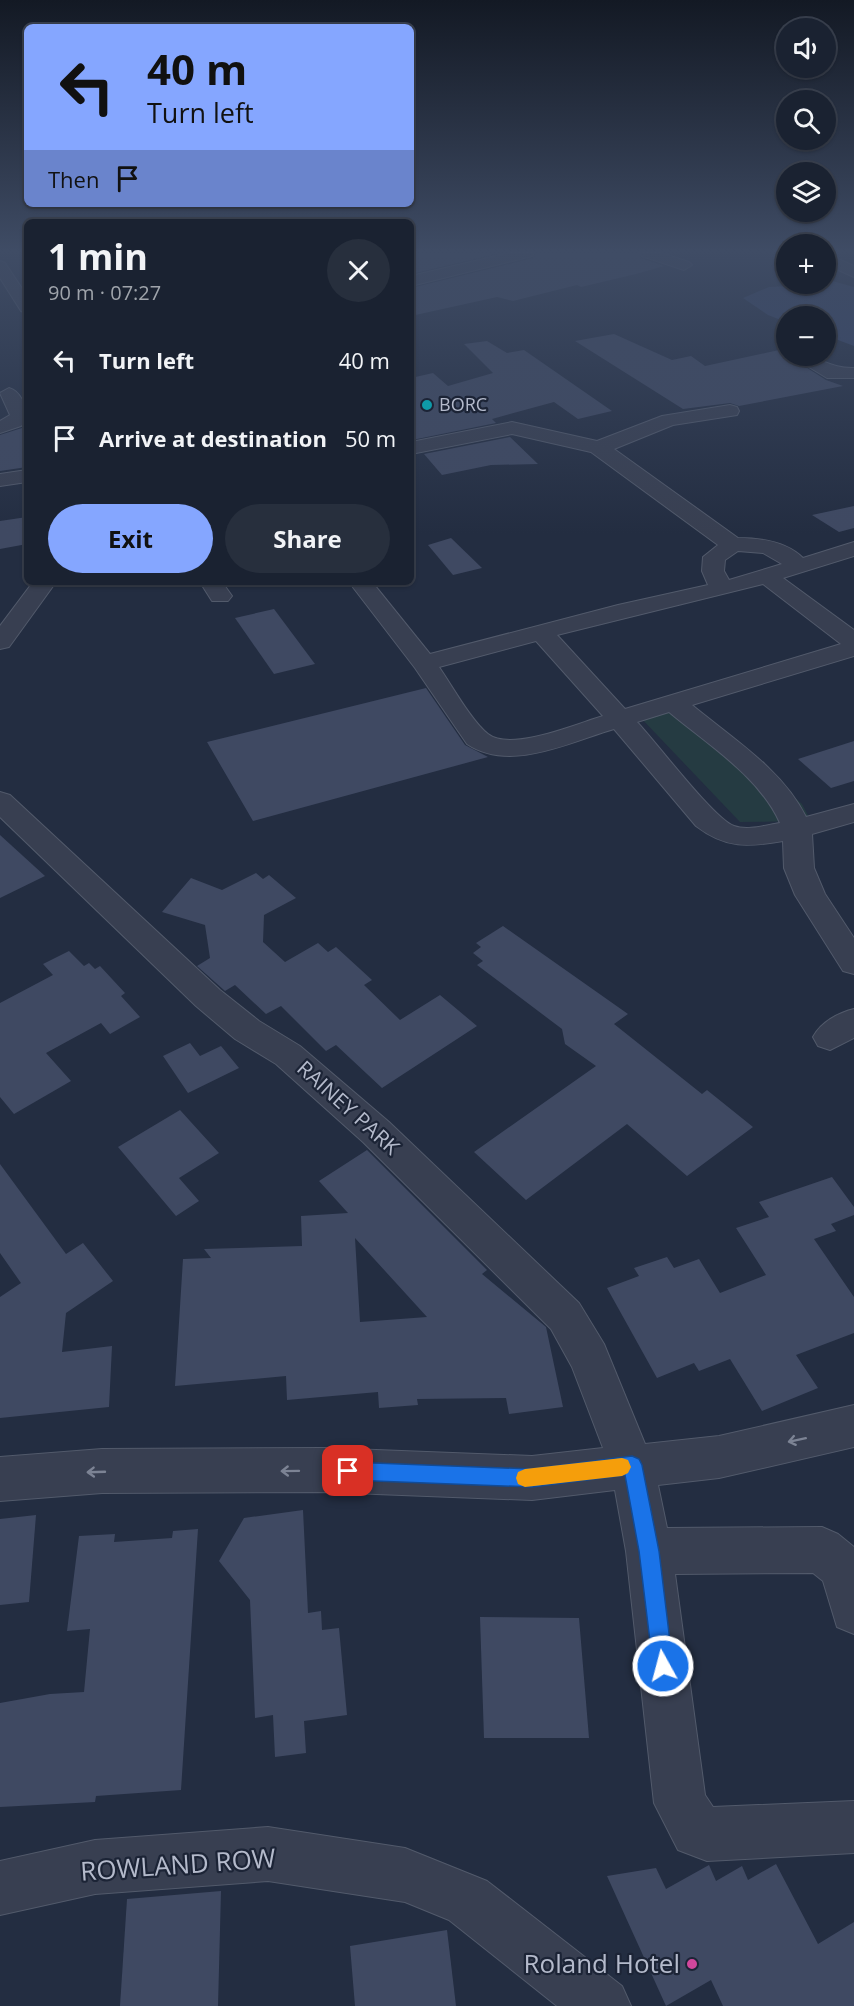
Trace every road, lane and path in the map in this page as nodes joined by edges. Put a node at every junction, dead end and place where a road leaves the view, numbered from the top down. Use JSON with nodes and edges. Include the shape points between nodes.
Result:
{"nodes":[{"id":1,"x":836,"y":360,"type":"edge"},
{"id":2,"x":818,"y":366,"type":"edge"},
{"id":3,"x":854,"y":371,"type":"edge"},
{"id":4,"x":12,"y":392,"type":"edge"},
{"id":5,"x":730,"y":411,"type":"dead end"},
{"id":6,"x":0,"y":427,"type":"edge"},
{"id":7,"x":414,"y":447,"type":"edge"},
{"id":8,"x":598,"y":448,"type":"junction"},
{"id":9,"x":24,"y":476,"type":"edge"},
{"id":10,"x":0,"y":480,"type":"edge"},
{"id":11,"x":733,"y":544,"type":"junction"},
{"id":12,"x":774,"y":547,"type":"junction"},
{"id":13,"x":854,"y":549,"type":"edge"},
{"id":14,"x":831,"y":555,"type":"junction"},
{"id":15,"x":793,"y":567,"type":"junction"},
{"id":16,"x":766,"y":576,"type":"junction"},
{"id":17,"x":43,"y":585,"type":"edge"},
{"id":18,"x":362,"y":585,"type":"edge"},
{"id":19,"x":722,"y":589,"type":"junction"},
{"id":20,"x":24,"y":610,"type":"junction"},
{"id":21,"x":0,"y":612,"type":"edge"},
{"id":22,"x":541,"y":632,"type":"junction"},
{"id":23,"x":0,"y":642,"type":"edge"},
{"id":24,"x":854,"y":642,"type":"edge"},
{"id":25,"x":854,"y":648,"type":"edge"},
{"id":26,"x":424,"y":663,"type":"junction"},
{"id":27,"x":674,"y":704,"type":"junction"},
{"id":28,"x":618,"y":718,"type":"junction"},
{"id":29,"x":0,"y":801,"type":"edge"},
{"id":30,"x":854,"y":813,"type":"edge"},
{"id":31,"x":797,"y":829,"type":"junction"},
{"id":32,"x":854,"y":963,"type":"edge"},
{"id":33,"x":854,"y":1426,"type":"edge"},
{"id":34,"x":632,"y":1465,"type":"junction"},
{"id":35,"x":0,"y":1479,"type":"edge"},
{"id":36,"x":649,"y":1551,"type":"junction"},
{"id":37,"x":854,"y":1610,"type":"edge"},
{"id":38,"x":854,"y":1827,"type":"edge"},
{"id":39,"x":0,"y":1888,"type":"edge"},
{"id":40,"x":602,"y":2006,"type":"edge"}],
"edges":[{"from":1,"to":3,"type":"street"},
{"from":2,"to":3,"type":"street","via":[[833,374]]},
{"from":4,"to":6,"type":"street","via":[[20,416]]},
{"from":5,"to":8,"type":"street","via":[[669,420]]},
{"from":7,"to":8,"type":"street","via":[[512,428]]},
{"from":8,"to":11,"type":"street"},
{"from":9,"to":10,"type":"street"},
{"from":11,"to":12,"type":"street"},
{"from":11,"to":19,"type":"street","via":[[714,557],[713,572]]},
{"from":12,"to":14,"type":"street"},
{"from":12,"to":15,"type":"street","via":[[793,560]]},
{"from":13,"to":14,"type":"street"},
{"from":14,"to":15,"type":"street"},
{"from":15,"to":16,"type":"street"},
{"from":16,"to":19,"type":"street"},
{"from":16,"to":24,"type":"street"},
{"from":17,"to":20,"type":"street"},
{"from":18,"to":26,"type":"street"},
{"from":19,"to":22,"type":"street"},
{"from":20,"to":21,"type":"street"},
{"from":20,"to":23,"type":"street"},
{"from":22,"to":26,"type":"street"},
{"from":22,"to":28,"type":"street"},
{"from":25,"to":27,"type":"street"},
{"from":26,"to":28,"type":"street","via":[[476,738],[497,750],[533,745]]},
{"from":27,"to":28,"type":"street"},
{"from":27,"to":31,"type":"street","via":[[753,769],[783,801]]},
{"from":28,"to":31,"type":"street","via":[[706,820],[722,832],[752,837]]},
{"from":29,"to":34,"type":"street","name":"RAINEY PARK","via":[[208,998],[247,1030],[288,1055],[376,1132],[565,1316],[589,1358]]},
{"from":30,"to":31,"type":"street"},
{"from":31,"to":32,"type":"street","via":[[799,868],[810,895]]},
{"from":33,"to":34,"type":"street","one_way":true,"via":[[719,1457]]},
{"from":34,"to":35,"type":"street","one_way":true,"via":[[532,1478],[325,1470],[102,1471]]},
{"from":34,"to":36,"type":"street","name":"RAINEY PARK"},
{"from":36,"to":37,"type":"street","via":[[822,1550],[843,1568]]},
{"from":36,"to":38,"type":"street","name":"RAINEY PARK","via":[[680,1803],[685,1815],[697,1831],[707,1834]]},
{"from":39,"to":40,"type":"street","name":"ROWLAND ROW","via":[[95,1867],[268,1854],[405,1875],[468,1900]]}]}
